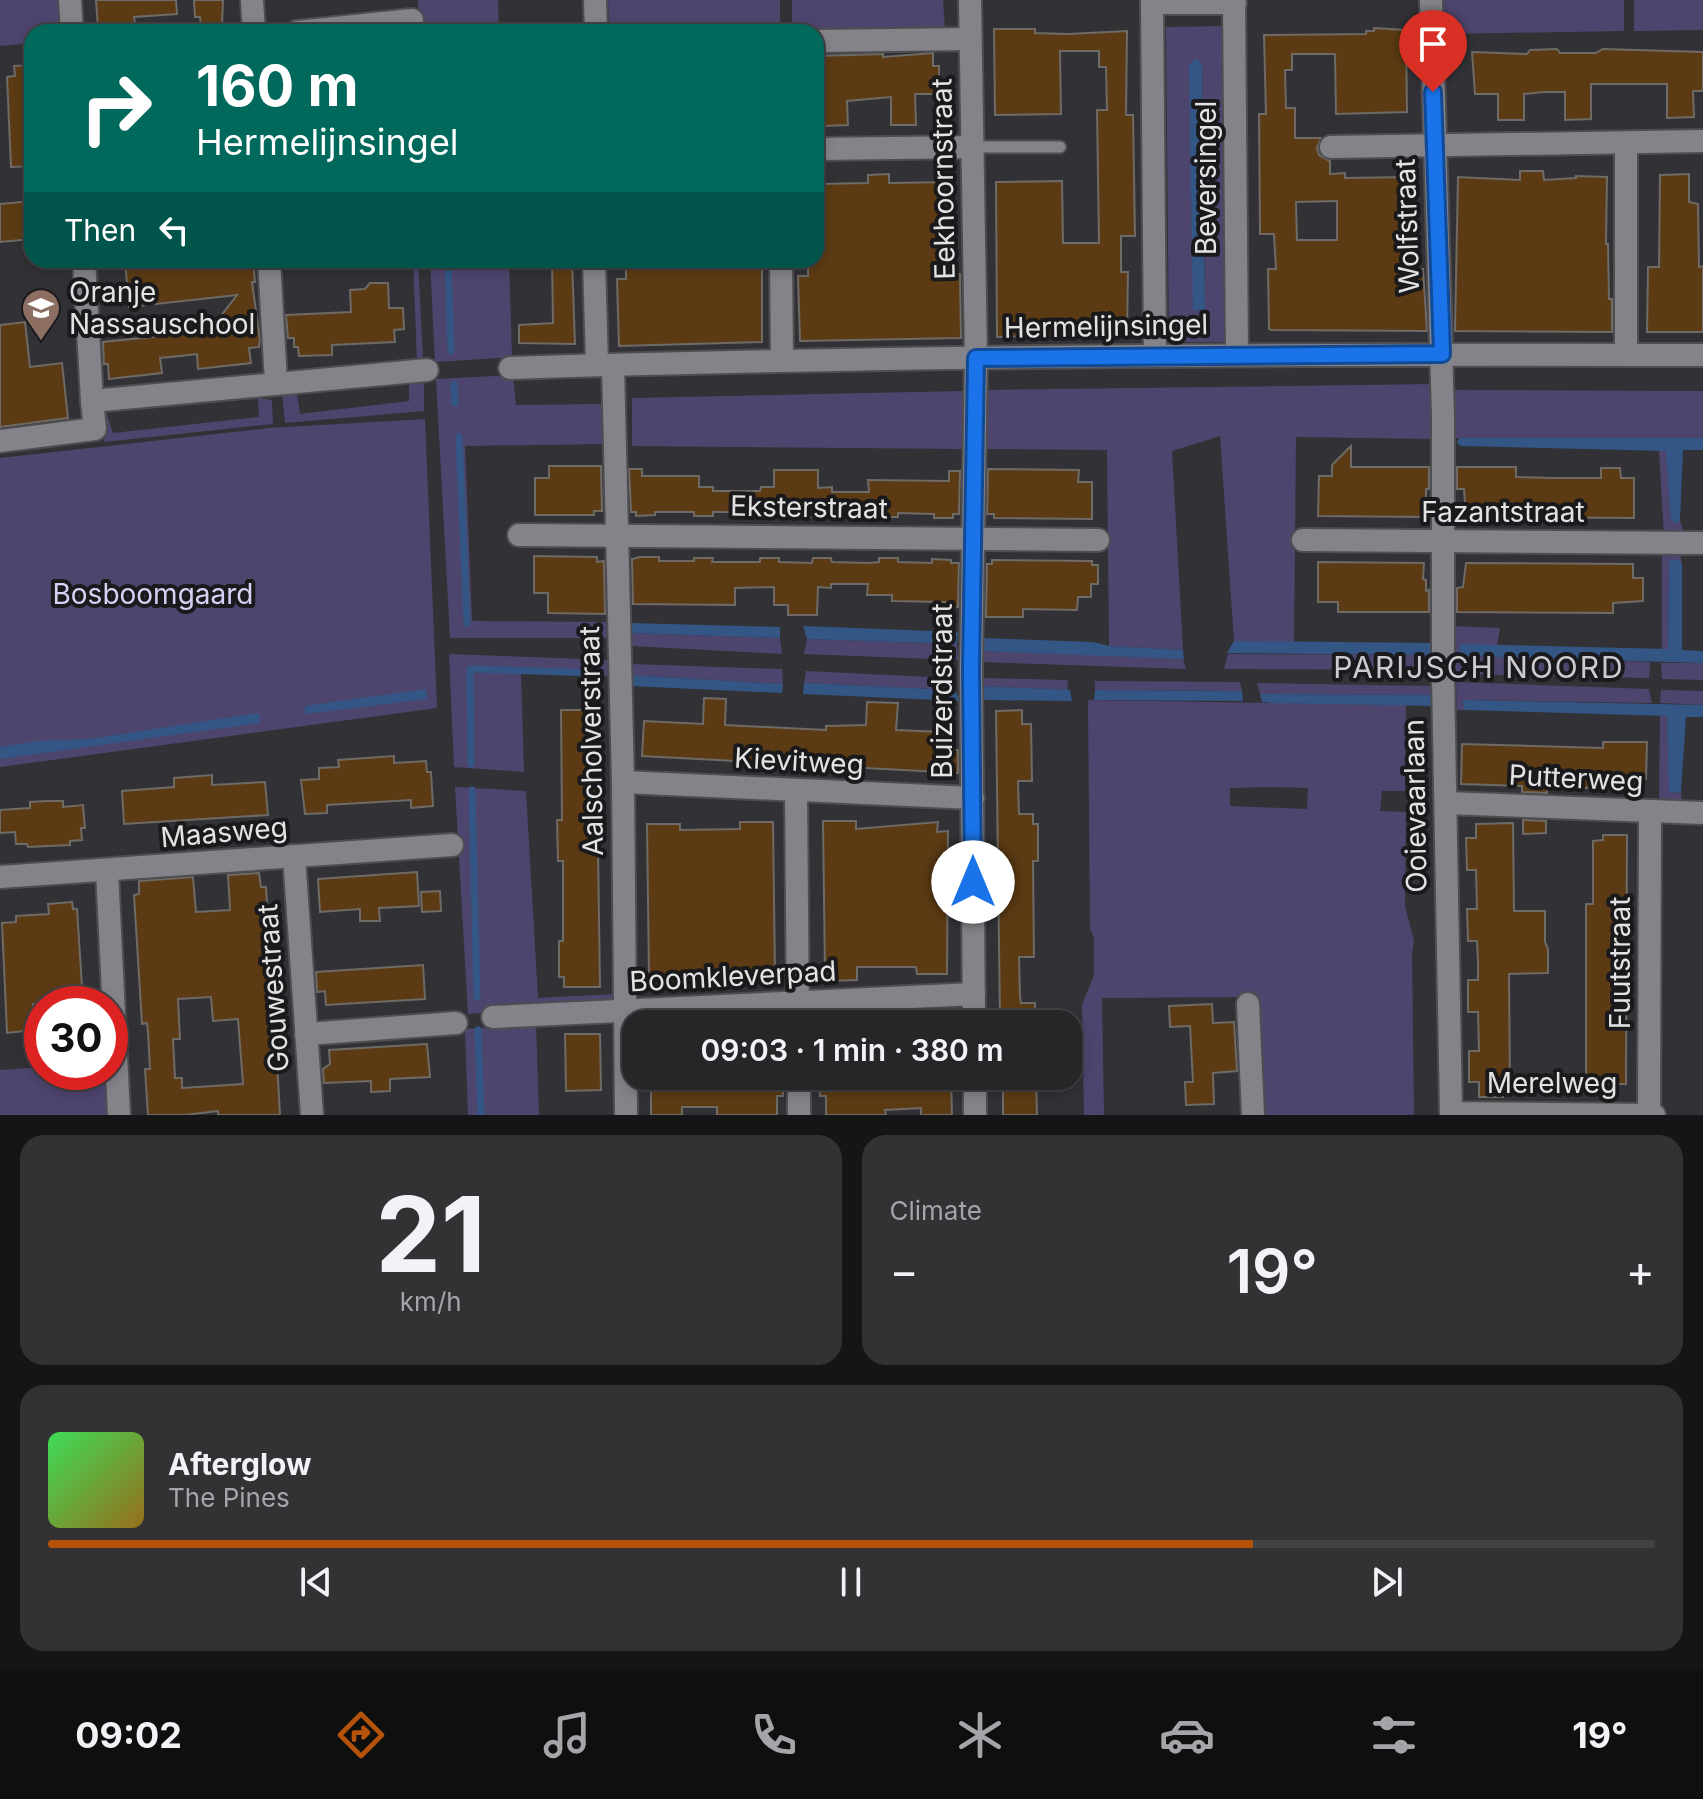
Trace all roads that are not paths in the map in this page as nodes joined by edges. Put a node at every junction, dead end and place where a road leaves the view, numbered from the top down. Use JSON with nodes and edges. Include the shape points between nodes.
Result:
{"nodes":[{"id":1,"x":70,"y":0,"type":"edge"},
{"id":2,"x":252,"y":0,"type":"edge"},
{"id":3,"x":595,"y":0,"type":"edge"},
{"id":4,"x":970,"y":0,"type":"edge"},
{"id":5,"x":1431,"y":0,"type":"edge"},
{"id":6,"x":1234,"y":1,"type":"edge"},
{"id":7,"x":1152,"y":2,"type":"edge"},
{"id":8,"x":412,"y":20,"type":"dead end"},
{"id":9,"x":72,"y":24,"type":"edge"},
{"id":10,"x":254,"y":24,"type":"edge"},
{"id":11,"x":374,"y":24,"type":"edge"},
{"id":12,"x":596,"y":24,"type":"edge"},
{"id":13,"x":970,"y":39,"type":"junction"},
{"id":14,"x":824,"y":41,"type":"edge"},
{"id":15,"x":1703,"y":141,"type":"edge"},
{"id":16,"x":1626,"y":143,"type":"junction"},
{"id":17,"x":1434,"y":146,"type":"junction"},
{"id":18,"x":972,"y":147,"type":"junction"},
{"id":19,"x":1060,"y":147,"type":"dead end"},
{"id":20,"x":1331,"y":147,"type":"dead end"},
{"id":21,"x":824,"y":149,"type":"edge"},
{"id":22,"x":84,"y":268,"type":"edge"},
{"id":23,"x":269,"y":268,"type":"edge"},
{"id":24,"x":595,"y":268,"type":"edge"},
{"id":25,"x":781,"y":268,"type":"edge"},
{"id":26,"x":1442,"y":354,"type":"junction"},
{"id":27,"x":1155,"y":355,"type":"junction"},
{"id":28,"x":1237,"y":355,"type":"junction"},
{"id":29,"x":1626,"y":355,"type":"junction"},
{"id":30,"x":1703,"y":355,"type":"edge"},
{"id":31,"x":976,"y":358,"type":"junction"},
{"id":32,"x":782,"y":360,"type":"junction"},
{"id":33,"x":605,"y":365,"type":"junction"},
{"id":34,"x":510,"y":368,"type":"dead end"},
{"id":35,"x":427,"y":370,"type":"dead end"},
{"id":36,"x":276,"y":382,"type":"junction"},
{"id":37,"x":92,"y":401,"type":"junction"},
{"id":38,"x":0,"y":441,"type":"edge"},
{"id":39,"x":519,"y":535,"type":"dead end"},
{"id":40,"x":616,"y":535,"type":"junction"},
{"id":41,"x":973,"y":539,"type":"junction"},
{"id":42,"x":1098,"y":540,"type":"dead end"},
{"id":43,"x":1303,"y":540,"type":"dead end"},
{"id":44,"x":1445,"y":542,"type":"junction"},
{"id":45,"x":1703,"y":543,"type":"edge"},
{"id":46,"x":623,"y":782,"type":"junction"},
{"id":47,"x":796,"y":791,"type":"junction"},
{"id":48,"x":973,"y":798,"type":"junction"},
{"id":49,"x":1446,"y":803,"type":"junction"},
{"id":50,"x":1650,"y":812,"type":"junction"},
{"id":51,"x":1703,"y":813,"type":"edge"},
{"id":52,"x":452,"y":845,"type":"dead end"},
{"id":53,"x":294,"y":856,"type":"junction"},
{"id":54,"x":107,"y":871,"type":"junction"},
{"id":55,"x":0,"y":877,"type":"edge"},
{"id":56,"x":974,"y":994,"type":"junction"},
{"id":57,"x":1248,"y":1004,"type":"dead end"},
{"id":58,"x":625,"y":1010,"type":"edge"},
{"id":59,"x":798,"y":1010,"type":"edge"},
{"id":60,"x":833,"y":1010,"type":"edge"},
{"id":61,"x":974,"y":1010,"type":"edge"},
{"id":62,"x":622,"y":1011,"type":"edge"},
{"id":63,"x":493,"y":1017,"type":"dead end"},
{"id":64,"x":456,"y":1023,"type":"dead end"},
{"id":65,"x":306,"y":1034,"type":"junction"},
{"id":66,"x":626,"y":1090,"type":"edge"},
{"id":67,"x":799,"y":1090,"type":"edge"},
{"id":68,"x":975,"y":1090,"type":"edge"},
{"id":69,"x":1451,"y":1113,"type":"edge"},
{"id":70,"x":1652,"y":1114,"type":"edge"},
{"id":71,"x":119,"y":1115,"type":"edge"},
{"id":72,"x":312,"y":1115,"type":"edge"},
{"id":73,"x":626,"y":1115,"type":"edge"},
{"id":74,"x":799,"y":1115,"type":"edge"},
{"id":75,"x":975,"y":1115,"type":"edge"},
{"id":76,"x":1253,"y":1115,"type":"edge"}],
"edges":[{"from":1,"to":9,"type":"street"},
{"from":2,"to":10,"type":"street"},
{"from":3,"to":12,"type":"street"},
{"from":4,"to":13,"type":"street","name":"Eekhoornstraat"},
{"from":5,"to":17,"type":"street","name":"Wolfstraat"},
{"from":6,"to":7,"type":"street"},
{"from":6,"to":28,"type":"street","name":"Beversingel"},
{"from":7,"to":27,"type":"street","name":"Beversingel"},
{"from":8,"to":11,"type":"street"},
{"from":13,"to":14,"type":"street"},
{"from":13,"to":18,"type":"street","name":"Eekhoornstraat"},
{"from":15,"to":16,"type":"street"},
{"from":16,"to":17,"type":"street"},
{"from":16,"to":29,"type":"street"},
{"from":17,"to":20,"type":"street"},
{"from":17,"to":26,"type":"street","name":"Wolfstraat"},
{"from":18,"to":19,"type":"lane"},
{"from":18,"to":21,"type":"street"},
{"from":18,"to":31,"type":"street","name":"Eekhoornstraat"},
{"from":22,"to":37,"type":"street"},
{"from":23,"to":36,"type":"street"},
{"from":24,"to":33,"type":"street","name":"Aalscholverstraat"},
{"from":25,"to":32,"type":"street"},
{"from":26,"to":28,"type":"street","name":"Hermelijnsingel"},
{"from":26,"to":29,"type":"street","name":"Hermelijnsingel"},
{"from":26,"to":44,"type":"street","name":"Ooievaarlaan"},
{"from":27,"to":28,"type":"street","name":"Hermelijnsingel"},
{"from":27,"to":31,"type":"street","name":"Hermelijnsingel"},
{"from":29,"to":30,"type":"street","name":"Hermelijnsingel"},
{"from":31,"to":32,"type":"street","name":"Hermelijnsingel"},
{"from":31,"to":41,"type":"street","name":"Buizerdstraat"},
{"from":32,"to":33,"type":"street","name":"Hermelijnsingel"},
{"from":33,"to":34,"type":"street","name":"Hermelijnsingel"},
{"from":33,"to":40,"type":"street","name":"Aalscholverstraat"},
{"from":35,"to":36,"type":"street"},
{"from":36,"to":37,"type":"street"},
{"from":37,"to":38,"type":"street","via":[[95,429]]},
{"from":39,"to":40,"type":"street","name":"Eksterstraat"},
{"from":40,"to":41,"type":"street","name":"Eksterstraat"},
{"from":40,"to":46,"type":"street","name":"Aalscholverstraat"},
{"from":41,"to":42,"type":"street","name":"Eksterstraat"},
{"from":41,"to":48,"type":"street","name":"Buizerdstraat"},
{"from":43,"to":44,"type":"street","name":"Fazantstraat"},
{"from":44,"to":45,"type":"street","name":"Fazantstraat"},
{"from":44,"to":49,"type":"street","name":"Ooievaarlaan"},
{"from":46,"to":47,"type":"street","name":"Kievitweg"},
{"from":46,"to":58,"type":"street","name":"Aalscholverstraat"},
{"from":47,"to":48,"type":"street","name":"Kievitweg"},
{"from":47,"to":59,"type":"street"},
{"from":48,"to":56,"type":"street","name":"Buizerdstraat"},
{"from":49,"to":50,"type":"street","name":"Putterweg"},
{"from":49,"to":69,"type":"street","name":"Ooievaarlaan"},
{"from":50,"to":51,"type":"street","name":"Putterweg"},
{"from":50,"to":70,"type":"street","name":"Fuutstraat"},
{"from":52,"to":53,"type":"street","name":"Maasweg"},
{"from":53,"to":54,"type":"street","name":"Maasweg"},
{"from":53,"to":65,"type":"street","name":"Gouwestraat"},
{"from":54,"to":55,"type":"street","name":"Maasweg"},
{"from":54,"to":71,"type":"street"},
{"from":56,"to":60,"type":"street","name":"Boomkleverpad"},
{"from":56,"to":61,"type":"street","name":"Buizerdstraat"},
{"from":57,"to":76,"type":"street"},
{"from":62,"to":63,"type":"street","name":"Boomkleverpad"},
{"from":64,"to":65,"type":"street"},
{"from":65,"to":72,"type":"street","name":"Gouwestraat"},
{"from":66,"to":73,"type":"street","name":"Aalscholverstraat"},
{"from":67,"to":74,"type":"street"},
{"from":68,"to":75,"type":"street"},
{"from":69,"to":70,"type":"street","name":"Merelweg"}]}
